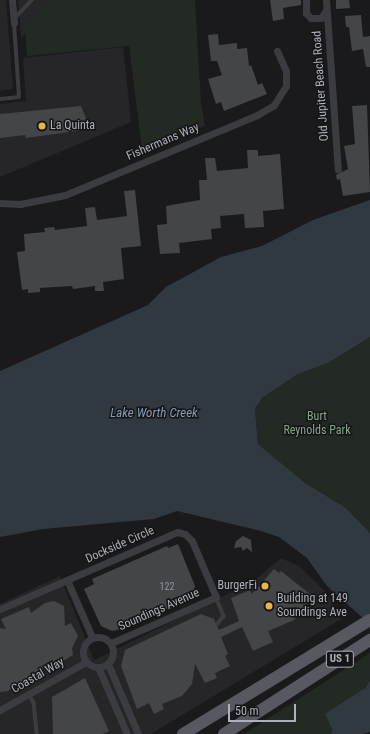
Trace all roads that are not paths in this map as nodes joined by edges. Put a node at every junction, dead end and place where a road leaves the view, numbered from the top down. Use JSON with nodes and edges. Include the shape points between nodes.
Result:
{"nodes":[{"id":1,"x":12,"y":0,"type":"edge"},
{"id":2,"x":32,"y":0,"type":"edge"},
{"id":3,"x":321,"y":0,"type":"edge"},
{"id":4,"x":308,"y":2,"type":"edge"},
{"id":5,"x":326,"y":4,"type":"edge"},
{"id":6,"x":14,"y":21,"type":"junction"},
{"id":7,"x":277,"y":51,"type":"dead end"},
{"id":8,"x":0,"y":99,"type":"edge"},
{"id":9,"x":338,"y":170,"type":"dead end"},
{"id":10,"x":0,"y":203,"type":"edge"},
{"id":11,"x":67,"y":580,"type":"junction"},
{"id":12,"x":216,"y":597,"type":"junction"},
{"id":13,"x":0,"y":609,"type":"edge"},
{"id":14,"x":370,"y":620,"type":"edge"},
{"id":15,"x":218,"y":624,"type":"dead end"},
{"id":16,"x":92,"y":637,"type":"junction"},
{"id":17,"x":369,"y":641,"type":"edge"},
{"id":18,"x":111,"y":643,"type":"junction"},
{"id":19,"x":86,"y":662,"type":"junction"},
{"id":20,"x":108,"y":664,"type":"junction"},
{"id":21,"x":98,"y":667,"type":"junction"},
{"id":22,"x":30,"y":694,"type":"junction"},
{"id":23,"x":0,"y":710,"type":"edge"},
{"id":24,"x":37,"y":734,"type":"edge"},
{"id":25,"x":127,"y":734,"type":"edge"},
{"id":26,"x":138,"y":734,"type":"edge"},
{"id":27,"x":183,"y":734,"type":"edge"},
{"id":28,"x":224,"y":734,"type":"edge"}],
"edges":[{"from":1,"to":6,"type":"street"},
{"from":2,"to":6,"type":"lane"},
{"from":3,"to":5,"type":"street"},
{"from":4,"to":5,"type":"street","via":[[308,16],[315,19],[323,16]]},
{"from":5,"to":9,"type":"street","name":"Old Jupiter Beach Road"},
{"from":6,"to":8,"type":"lane","via":[[19,97]]},
{"from":7,"to":10,"type":"street","name":"Fishermans Way","via":[[286,71],[286,86],[274,105],[257,115],[65,195],[20,204]]},
{"from":11,"to":12,"type":"street","name":"Dockside Circle","via":[[178,532],[192,540]]},
{"from":11,"to":13,"type":"street","name":"Dockside Circle"},
{"from":11,"to":16,"type":"street"},
{"from":12,"to":15,"type":"lane","via":[[224,616]]},
{"from":12,"to":18,"type":"street","name":"Soundings Avenue"},
{"from":14,"to":27,"type":"main road","number":"US 1"},
{"from":16,"to":18,"type":"street","via":[[102,637]]},
{"from":16,"to":19,"type":"street","via":[[83,649]]},
{"from":17,"to":28,"type":"main road","number":"US 1"},
{"from":18,"to":20,"type":"street","via":[[113,656]]},
{"from":19,"to":21,"type":"street"},
{"from":19,"to":22,"type":"street","name":"Coastal Way"},
{"from":20,"to":21,"type":"street"},
{"from":20,"to":26,"type":"street"},
{"from":21,"to":25,"type":"street"},
{"from":22,"to":23,"type":"street","name":"Coastal Way"},
{"from":22,"to":24,"type":"lane","via":[[34,702]]}]}
